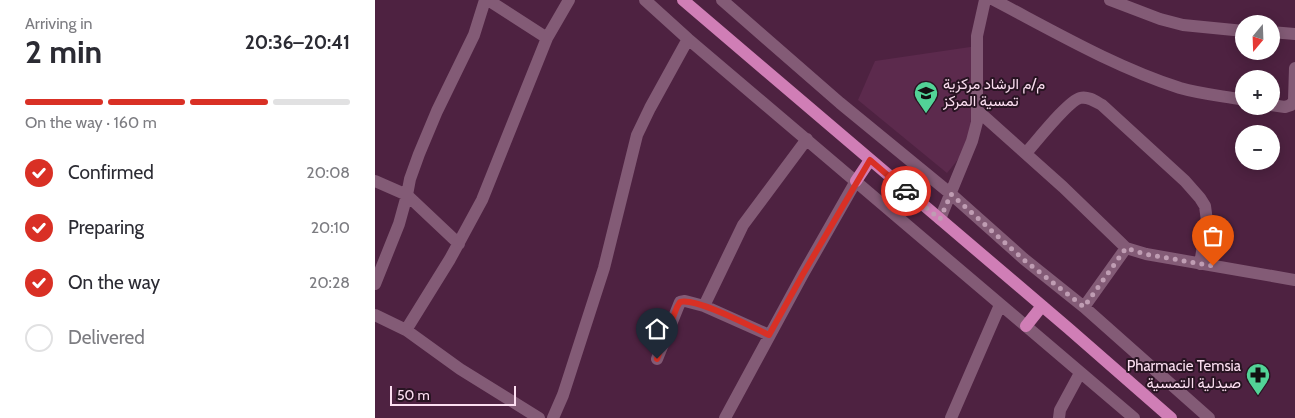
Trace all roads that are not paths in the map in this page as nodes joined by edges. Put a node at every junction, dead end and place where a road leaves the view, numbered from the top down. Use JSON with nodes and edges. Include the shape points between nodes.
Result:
{"nodes":[{"id":1,"x":487,"y":0,"type":"edge"},
{"id":2,"x":569,"y":0,"type":"edge"},
{"id":3,"x":645,"y":0,"type":"edge"},
{"id":4,"x":683,"y":0,"type":"edge"},
{"id":5,"x":722,"y":0,"type":"edge"},
{"id":6,"x":985,"y":0,"type":"edge"},
{"id":7,"x":994,"y":0,"type":"edge"},
{"id":8,"x":1110,"y":0,"type":"edge"},
{"id":9,"x":1235,"y":30,"type":"edge"},
{"id":10,"x":1280,"y":33,"type":"edge"},
{"id":11,"x":1295,"y":34,"type":"edge"},
{"id":12,"x":547,"y":38,"type":"junction"},
{"id":13,"x":688,"y":39,"type":"junction"},
{"id":14,"x":1295,"y":68,"type":"edge"},
{"id":15,"x":1235,"y":98,"type":"edge"},
{"id":16,"x":1280,"y":106,"type":"edge"},
{"id":17,"x":978,"y":111,"type":"junction"},
{"id":18,"x":807,"y":139,"type":"junction"},
{"id":19,"x":1026,"y":153,"type":"junction"},
{"id":20,"x":870,"y":160,"type":"junction"},
{"id":21,"x":375,"y":181,"type":"edge"},
{"id":22,"x":856,"y":181,"type":"junction"},
{"id":23,"x":951,"y":194,"type":"junction"},
{"id":24,"x":407,"y":195,"type":"junction"},
{"id":25,"x":940,"y":219,"type":"junction"},
{"id":26,"x":459,"y":244,"type":"junction"},
{"id":27,"x":1126,"y":248,"type":"junction"},
{"id":28,"x":1200,"y":264,"type":"junction"},
{"id":29,"x":1295,"y":280,"type":"edge"},
{"id":30,"x":375,"y":284,"type":"edge"},
{"id":31,"x":1000,"y":305,"type":"junction"},
{"id":32,"x":704,"y":306,"type":"junction"},
{"id":33,"x":1042,"y":306,"type":"junction"},
{"id":34,"x":1084,"y":307,"type":"junction"},
{"id":35,"x":375,"y":315,"type":"edge"},
{"id":36,"x":1026,"y":326,"type":"junction"},
{"id":37,"x":406,"y":330,"type":"junction"},
{"id":38,"x":769,"y":335,"type":"junction"},
{"id":39,"x":657,"y":359,"type":"dead end"},
{"id":40,"x":1081,"y":373,"type":"junction"},
{"id":41,"x":539,"y":418,"type":"edge"},
{"id":42,"x":553,"y":418,"type":"edge"},
{"id":43,"x":725,"y":418,"type":"edge"},
{"id":44,"x":951,"y":418,"type":"edge"},
{"id":45,"x":1059,"y":418,"type":"edge"},
{"id":46,"x":1134,"y":418,"type":"edge"},
{"id":47,"x":1171,"y":418,"type":"edge"},
{"id":48,"x":1209,"y":418,"type":"edge"}],
"edges":[{"from":1,"to":12,"type":"street"},
{"from":1,"to":24,"type":"street","via":[[419,154],[409,179]]},
{"from":2,"to":12,"type":"street"},
{"from":3,"to":13,"type":"street"},
{"from":4,"to":20,"type":"main road"},
{"from":5,"to":23,"type":"street","via":[[839,103]]},
{"from":6,"to":17,"type":"street","via":[[977,36]]},
{"from":7,"to":15,"type":"street","via":[[1084,48],[1155,79]]},
{"from":8,"to":9,"type":"street","via":[[1183,25]]},
{"from":10,"to":11,"type":"street"},
{"from":12,"to":26,"type":"street","via":[[482,200]]},
{"from":13,"to":18,"type":"street"},
{"from":13,"to":42,"type":"street","via":[[637,135],[604,268]]},
{"from":14,"to":16,"type":"street","via":[[1294,100],[1291,105]]},
{"from":17,"to":19,"type":"street"},
{"from":17,"to":23,"type":"street","via":[[972,141]]},
{"from":18,"to":22,"type":"street"},
{"from":18,"to":32,"type":"street","via":[[743,225]]},
{"from":19,"to":27,"type":"street"},
{"from":19,"to":28,"type":"street","via":[[1077,99],[1086,97],[1102,105],[1201,198],[1207,221]]},
{"from":20,"to":22,"type":"main road"},
{"from":20,"to":25,"type":"main road"},
{"from":21,"to":24,"type":"street"},
{"from":22,"to":31,"type":"street"},
{"from":22,"to":38,"type":"street"},
{"from":23,"to":25,"type":"street"},
{"from":23,"to":34,"type":"street","via":[[1024,260]]},
{"from":24,"to":26,"type":"street"},
{"from":24,"to":30,"type":"street"},
{"from":25,"to":33,"type":"main road"},
{"from":26,"to":37,"type":"street"},
{"from":27,"to":28,"type":"street"},
{"from":27,"to":34,"type":"street"},
{"from":28,"to":29,"type":"street"},
{"from":31,"to":36,"type":"street"},
{"from":31,"to":44,"type":"street"},
{"from":32,"to":38,"type":"street"},
{"from":32,"to":39,"type":"street","via":[[680,302]]},
{"from":33,"to":36,"type":"main road"},
{"from":33,"to":47,"type":"main road"},
{"from":34,"to":48,"type":"street"},
{"from":35,"to":37,"type":"street"},
{"from":36,"to":40,"type":"street"},
{"from":37,"to":41,"type":"street","via":[[460,369]]},
{"from":38,"to":43,"type":"street"},
{"from":40,"to":45,"type":"street","via":[[1060,410]]},
{"from":40,"to":46,"type":"street"}]}
